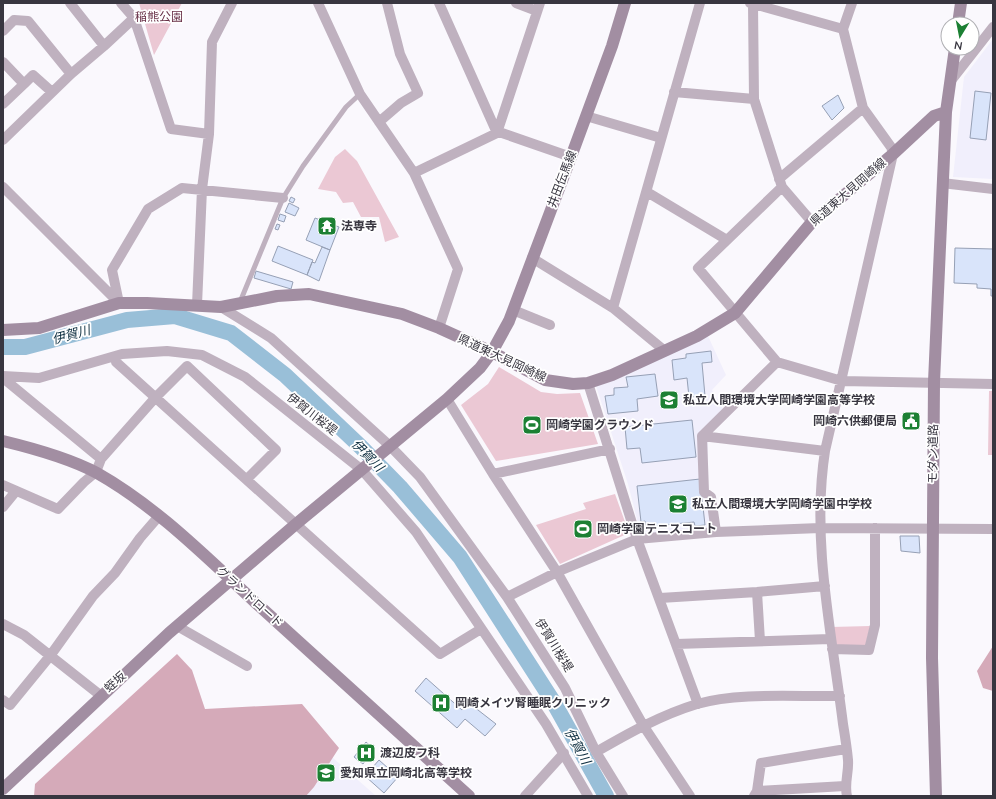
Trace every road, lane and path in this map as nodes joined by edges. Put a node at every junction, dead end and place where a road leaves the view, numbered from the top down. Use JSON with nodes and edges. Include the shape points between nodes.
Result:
{"nodes":[{"id":1,"x":70,"y":3,"type":"edge"},
{"id":2,"x":120,"y":3,"type":"edge"},
{"id":3,"x":232,"y":3,"type":"edge"},
{"id":4,"x":318,"y":3,"type":"edge"},
{"id":5,"x":387,"y":3,"type":"edge"},
{"id":6,"x":439,"y":3,"type":"edge"},
{"id":7,"x":516,"y":3,"type":"edge"},
{"id":8,"x":625,"y":3,"type":"edge"},
{"id":9,"x":700,"y":3,"type":"edge"},
{"id":10,"x":751,"y":3,"type":"edge"},
{"id":11,"x":852,"y":3,"type":"edge"},
{"id":12,"x":961,"y":3,"type":"edge"},
{"id":13,"x":538,"y":7,"type":"edge"},
{"id":14,"x":959,"y":16,"type":"edge"},
{"id":15,"x":134,"y":18,"type":"junction"},
{"id":16,"x":993,"y":27,"type":"edge"},
{"id":17,"x":843,"y":29,"type":"junction"},
{"id":18,"x":3,"y":31,"type":"edge"},
{"id":19,"x":104,"y":46,"type":"junction"},
{"id":20,"x":954,"y":56,"type":"edge"},
{"id":21,"x":3,"y":62,"type":"edge"},
{"id":22,"x":71,"y":74,"type":"junction"},
{"id":23,"x":950,"y":82,"type":"junction"},
{"id":24,"x":24,"y":84,"type":"junction"},
{"id":25,"x":52,"y":92,"type":"junction"},
{"id":26,"x":674,"y":92,"type":"junction"},
{"id":27,"x":360,"y":94,"type":"junction"},
{"id":28,"x":754,"y":99,"type":"junction"},
{"id":29,"x":3,"y":104,"type":"edge"},
{"id":30,"x":863,"y":108,"type":"junction"},
{"id":31,"x":946,"y":112,"type":"junction"},
{"id":32,"x":586,"y":116,"type":"junction"},
{"id":33,"x":380,"y":122,"type":"junction"},
{"id":34,"x":497,"y":133,"type":"junction"},
{"id":35,"x":210,"y":134,"type":"junction"},
{"id":36,"x":661,"y":138,"type":"junction"},
{"id":37,"x":3,"y":140,"type":"edge"},
{"id":38,"x":893,"y":154,"type":"junction"},
{"id":39,"x":571,"y":157,"type":"junction"},
{"id":40,"x":414,"y":173,"type":"junction"},
{"id":41,"x":780,"y":183,"type":"junction"},
{"id":42,"x":942,"y":183,"type":"junction"},
{"id":43,"x":3,"y":187,"type":"edge"},
{"id":44,"x":202,"y":189,"type":"junction"},
{"id":45,"x":993,"y":189,"type":"edge"},
{"id":46,"x":647,"y":192,"type":"junction"},
{"id":47,"x":283,"y":198,"type":"junction"},
{"id":48,"x":812,"y":222,"type":"junction"},
{"id":49,"x":727,"y":240,"type":"junction"},
{"id":50,"x":532,"y":258,"type":"junction"},
{"id":51,"x":119,"y":303,"type":"junction"},
{"id":52,"x":240,"y":303,"type":"junction"},
{"id":53,"x":197,"y":305,"type":"junction"},
{"id":54,"x":221,"y":307,"type":"junction"},
{"id":55,"x":613,"y":308,"type":"junction"},
{"id":56,"x":513,"y":310,"type":"junction"},
{"id":57,"x":736,"y":313,"type":"junction"},
{"id":58,"x":550,"y":325,"type":"dead end"},
{"id":59,"x":439,"y":328,"type":"junction"},
{"id":60,"x":3,"y":330,"type":"edge"},
{"id":61,"x":665,"y":351,"type":"junction"},
{"id":62,"x":492,"y":352,"type":"junction"},
{"id":63,"x":116,"y":362,"type":"dead end"},
{"id":64,"x":777,"y":362,"type":"junction"},
{"id":65,"x":3,"y":377,"type":"edge"},
{"id":66,"x":842,"y":381,"type":"junction"},
{"id":67,"x":934,"y":382,"type":"junction"},
{"id":68,"x":588,"y":383,"type":"junction"},
{"id":69,"x":993,"y":384,"type":"edge"},
{"id":70,"x":155,"y":398,"type":"junction"},
{"id":71,"x":447,"y":399,"type":"junction"},
{"id":72,"x":702,"y":436,"type":"junction"},
{"id":73,"x":3,"y":441,"type":"edge"},
{"id":74,"x":390,"y":446,"type":"junction"},
{"id":75,"x":610,"y":449,"type":"junction"},
{"id":76,"x":825,"y":451,"type":"junction"},
{"id":77,"x":101,"y":459,"type":"junction"},
{"id":78,"x":362,"y":470,"type":"junction"},
{"id":79,"x":96,"y":472,"type":"junction"},
{"id":80,"x":493,"y":474,"type":"junction"},
{"id":81,"x":247,"y":479,"type":"junction"},
{"id":82,"x":3,"y":485,"type":"edge"},
{"id":83,"x":16,"y":491,"type":"junction"},
{"id":84,"x":3,"y":507,"type":"edge"},
{"id":85,"x":159,"y":516,"type":"junction"},
{"id":86,"x":296,"y":524,"type":"junction"},
{"id":87,"x":820,"y":528,"type":"junction"},
{"id":88,"x":875,"y":528,"type":"junction"},
{"id":89,"x":932,"y":529,"type":"junction"},
{"id":90,"x":993,"y":529,"type":"edge"},
{"id":91,"x":716,"y":532,"type":"junction"},
{"id":92,"x":637,"y":539,"type":"junction"},
{"id":93,"x":557,"y":572,"type":"junction"},
{"id":94,"x":230,"y":579,"type":"junction"},
{"id":95,"x":825,"y":586,"type":"junction"},
{"id":96,"x":757,"y":592,"type":"junction"},
{"id":97,"x":507,"y":597,"type":"junction"},
{"id":98,"x":660,"y":598,"type":"junction"},
{"id":99,"x":3,"y":624,"type":"edge"},
{"id":100,"x":177,"y":626,"type":"junction"},
{"id":101,"x":480,"y":629,"type":"junction"},
{"id":102,"x":760,"y":641,"type":"junction"},
{"id":103,"x":676,"y":644,"type":"junction"},
{"id":104,"x":831,"y":644,"type":"junction"},
{"id":105,"x":50,"y":656,"type":"junction"},
{"id":106,"x":247,"y":666,"type":"dead end"},
{"id":107,"x":100,"y":696,"type":"junction"},
{"id":108,"x":840,"y":696,"type":"junction"},
{"id":109,"x":3,"y":700,"type":"edge"},
{"id":110,"x":698,"y":704,"type":"junction"},
{"id":111,"x":643,"y":725,"type":"junction"},
{"id":112,"x":846,"y":749,"type":"junction"},
{"id":113,"x":596,"y":752,"type":"junction"},
{"id":114,"x":564,"y":753,"type":"junction"},
{"id":115,"x":845,"y":786,"type":"junction"},
{"id":116,"x":3,"y":789,"type":"edge"},
{"id":117,"x":756,"y":794,"type":"edge"},
{"id":118,"x":469,"y":796,"type":"edge"},
{"id":119,"x":525,"y":796,"type":"edge"},
{"id":120,"x":588,"y":796,"type":"edge"},
{"id":121,"x":623,"y":796,"type":"edge"},
{"id":122,"x":690,"y":796,"type":"edge"},
{"id":123,"x":847,"y":796,"type":"edge"},
{"id":124,"x":936,"y":796,"type":"edge"}],
"edges":[{"from":1,"to":19,"type":"street"},
{"from":2,"to":15,"type":"street"},
{"from":3,"to":35,"type":"street","via":[[212,42]]},
{"from":4,"to":27,"type":"street"},
{"from":5,"to":33,"type":"street","via":[[400,54],[418,93]]},
{"from":6,"to":34,"type":"street"},
{"from":7,"to":13,"type":"street"},
{"from":8,"to":32,"type":"street","name":"井田伝馬線"},
{"from":9,"to":26,"type":"street"},
{"from":10,"to":17,"type":"street"},
{"from":10,"to":28,"type":"street"},
{"from":11,"to":17,"type":"street"},
{"from":12,"to":14,"type":"street"},
{"from":13,"to":34,"type":"street"},
{"from":15,"to":19,"type":"street"},
{"from":15,"to":35,"type":"street","via":[[171,129]]},
{"from":16,"to":23,"type":"street"},
{"from":17,"to":30,"type":"street"},
{"from":18,"to":22,"type":"street","via":[[14,20],[28,21]]},
{"from":19,"to":22,"type":"street"},
{"from":20,"to":23,"type":"street"},
{"from":21,"to":24,"type":"street"},
{"from":22,"to":25,"type":"street"},
{"from":23,"to":31,"type":"street"},
{"from":24,"to":25,"type":"street","via":[[33,75]]},
{"from":24,"to":29,"type":"street"},
{"from":25,"to":37,"type":"street"},
{"from":26,"to":28,"type":"street"},
{"from":26,"to":36,"type":"street"},
{"from":27,"to":33,"type":"street"},
{"from":27,"to":47,"type":"lane","via":[[346,106]]},
{"from":28,"to":41,"type":"street"},
{"from":30,"to":38,"type":"street","via":[[891,147]]},
{"from":30,"to":41,"type":"street"},
{"from":31,"to":38,"type":"street","name":"県道東大見岡崎線","via":[[934,116]]},
{"from":31,"to":42,"type":"street","name":"モダン道路"},
{"from":32,"to":36,"type":"street"},
{"from":32,"to":39,"type":"street","name":"井田伝馬線"},
{"from":33,"to":40,"type":"street"},
{"from":34,"to":39,"type":"street"},
{"from":34,"to":40,"type":"street"},
{"from":35,"to":44,"type":"street"},
{"from":36,"to":46,"type":"street"},
{"from":38,"to":48,"type":"street","name":"県道東大見岡崎線"},
{"from":38,"to":66,"type":"street"},
{"from":39,"to":50,"type":"street","name":"井田伝馬線"},
{"from":40,"to":59,"type":"street","via":[[458,269]]},
{"from":41,"to":48,"type":"street"},
{"from":41,"to":49,"type":"street"},
{"from":42,"to":45,"type":"street"},
{"from":42,"to":67,"type":"street","name":"モダン道路"},
{"from":43,"to":51,"type":"street"},
{"from":44,"to":47,"type":"street"},
{"from":44,"to":51,"type":"street","via":[[182,188],[148,209],[112,270]]},
{"from":44,"to":53,"type":"street"},
{"from":46,"to":49,"type":"street"},
{"from":46,"to":55,"type":"street"},
{"from":47,"to":52,"type":"lane"},
{"from":48,"to":57,"type":"street","name":"県道東大見岡崎線"},
{"from":49,"to":57,"type":"street","via":[[698,268]]},
{"from":50,"to":55,"type":"street"},
{"from":50,"to":56,"type":"street","name":"井田伝馬線"},
{"from":51,"to":53,"type":"street","name":"県道東大見岡崎線"},
{"from":51,"to":60,"type":"street","name":"県道東大見岡崎線","via":[[39,328]]},
{"from":52,"to":54,"type":"street","name":"県道東大見岡崎線"},
{"from":52,"to":59,"type":"street","name":"県道東大見岡崎線","via":[[277,296],[309,294],[402,314]]},
{"from":53,"to":54,"type":"street","name":"県道東大見岡崎線"},
{"from":54,"to":74,"type":"street","name":"伊賀川桜堤","via":[[271,338]]},
{"from":55,"to":61,"type":"street"},
{"from":56,"to":58,"type":"street"},
{"from":56,"to":62,"type":"street","name":"井田伝馬線"},
{"from":57,"to":61,"type":"street","name":"県道東大見岡崎線"},
{"from":57,"to":64,"type":"street"},
{"from":59,"to":62,"type":"street","name":"県道東大見岡崎線"},
{"from":61,"to":68,"type":"street","name":"県道東大見岡崎線"},
{"from":62,"to":68,"type":"street","name":"県道東大見岡崎線","via":[[545,380],[573,384]]},
{"from":62,"to":71,"type":"street","name":"井田伝馬線","via":[[480,368]]},
{"from":63,"to":70,"type":"street"},
{"from":64,"to":66,"type":"street"},
{"from":64,"to":72,"type":"street"},
{"from":65,"to":77,"type":"street"},
{"from":65,"to":78,"type":"street","name":"伊賀川桜堤","via":[[38,378],[122,354],[167,352],[202,355],[245,377]]},
{"from":66,"to":67,"type":"street"},
{"from":66,"to":76,"type":"street"},
{"from":67,"to":69,"type":"street"},
{"from":67,"to":89,"type":"street","name":"モダン道路"},
{"from":68,"to":75,"type":"street"},
{"from":70,"to":77,"type":"street"},
{"from":70,"to":81,"type":"street"},
{"from":70,"to":81,"type":"street","via":[[187,366],[276,450]]},
{"from":71,"to":74,"type":"street","name":"井田伝馬線"},
{"from":71,"to":80,"type":"street"},
{"from":72,"to":76,"type":"street"},
{"from":72,"to":91,"type":"street","via":[[704,492],[711,497]]},
{"from":73,"to":79,"type":"street","name":"グランドロード","via":[[36,449]]},
{"from":74,"to":78,"type":"street","name":"井田伝馬線"},
{"from":74,"to":97,"type":"street","name":"伊賀川桜堤","via":[[420,477]]},
{"from":75,"to":80,"type":"street"},
{"from":75,"to":92,"type":"street"},
{"from":76,"to":87,"type":"street","via":[[820,483]]},
{"from":77,"to":79,"type":"street"},
{"from":78,"to":86,"type":"street","name":"蛭坂"},
{"from":78,"to":101,"type":"street","name":"伊賀川桜堤","via":[[416,532]]},
{"from":79,"to":83,"type":"street","via":[[58,509]]},
{"from":79,"to":85,"type":"street","name":"グランドロード"},
{"from":80,"to":93,"type":"street"},
{"from":81,"to":86,"type":"street"},
{"from":82,"to":83,"type":"street"},
{"from":83,"to":84,"type":"street"},
{"from":85,"to":94,"type":"street","name":"グランドロード"},
{"from":85,"to":105,"type":"street","via":[[93,596]]},
{"from":86,"to":94,"type":"street","name":"蛭坂"},
{"from":86,"to":101,"type":"street","via":[[440,654]]},
{"from":87,"to":88,"type":"street"},
{"from":87,"to":91,"type":"street"},
{"from":87,"to":95,"type":"street"},
{"from":88,"to":89,"type":"street"},
{"from":88,"to":104,"type":"street","via":[[875,625],[868,650]]},
{"from":89,"to":90,"type":"street"},
{"from":89,"to":124,"type":"street","name":"モダン道路"},
{"from":91,"to":92,"type":"street"},
{"from":92,"to":93,"type":"street"},
{"from":92,"to":98,"type":"street"},
{"from":93,"to":97,"type":"street"},
{"from":93,"to":111,"type":"street"},
{"from":94,"to":100,"type":"street","name":"蛭坂"},
{"from":94,"to":118,"type":"street","name":"グランドロード"},
{"from":95,"to":96,"type":"street"},
{"from":95,"to":104,"type":"street"},
{"from":96,"to":98,"type":"street"},
{"from":96,"to":102,"type":"street"},
{"from":97,"to":113,"type":"street","name":"伊賀川桜堤","via":[[565,688]]},
{"from":98,"to":103,"type":"street"},
{"from":99,"to":105,"type":"street","via":[[24,635]]},
{"from":100,"to":106,"type":"street"},
{"from":100,"to":107,"type":"street","name":"蛭坂"},
{"from":101,"to":114,"type":"street","name":"伊賀川桜堤"},
{"from":102,"to":103,"type":"street"},
{"from":102,"to":104,"type":"street"},
{"from":103,"to":110,"type":"street"},
{"from":104,"to":108,"type":"street"},
{"from":105,"to":107,"type":"street"},
{"from":105,"to":109,"type":"street","via":[[10,704]]},
{"from":107,"to":116,"type":"street","name":"蛭坂"},
{"from":108,"to":110,"type":"street","via":[[740,698]]},
{"from":108,"to":112,"type":"street"},
{"from":110,"to":111,"type":"street"},
{"from":111,"to":113,"type":"street"},
{"from":111,"to":122,"type":"street"},
{"from":112,"to":115,"type":"street","via":[[848,762]]},
{"from":112,"to":117,"type":"street","via":[[761,763]]},
{"from":113,"to":121,"type":"street","name":"伊賀川桜堤"},
{"from":114,"to":119,"type":"street"},
{"from":114,"to":120,"type":"street","name":"伊賀川桜堤"},
{"from":115,"to":117,"type":"street"},
{"from":115,"to":123,"type":"street"}]}
